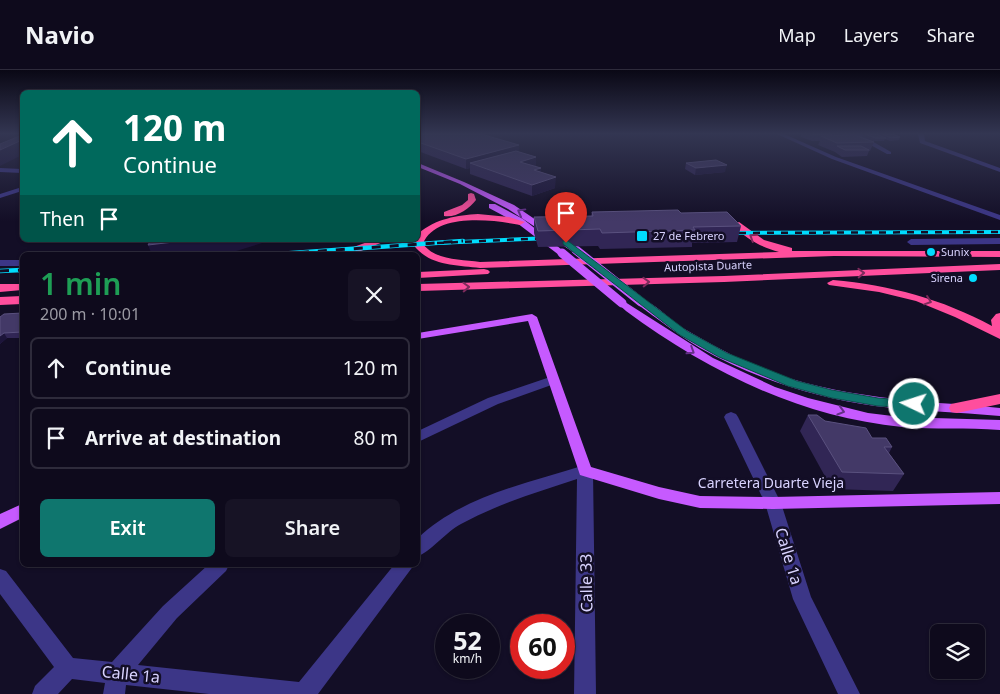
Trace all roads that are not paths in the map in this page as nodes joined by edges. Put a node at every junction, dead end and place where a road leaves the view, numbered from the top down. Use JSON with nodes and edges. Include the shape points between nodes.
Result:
{"nodes":[{"id":1,"x":848,"y":163,"type":"edge"},
{"id":2,"x":981,"y":163,"type":"edge"},
{"id":3,"x":420,"y":166,"type":"edge"},
{"id":4,"x":0,"y":170,"type":"edge"},
{"id":5,"x":1000,"y":170,"type":"edge"},
{"id":6,"x":20,"y":171,"type":"edge"},
{"id":7,"x":420,"y":174,"type":"edge"},
{"id":8,"x":20,"y":190,"type":"edge"},
{"id":9,"x":0,"y":196,"type":"edge"},
{"id":10,"x":471,"y":196,"type":"junction"},
{"id":11,"x":1000,"y":218,"type":"edge"},
{"id":12,"x":520,"y":222,"type":"junction"},
{"id":13,"x":420,"y":225,"type":"edge"},
{"id":14,"x":739,"y":225,"type":"edge"},
{"id":15,"x":420,"y":237,"type":"edge"},
{"id":16,"x":1000,"y":241,"type":"edge"},
{"id":17,"x":377,"y":242,"type":"edge"},
{"id":18,"x":419,"y":242,"type":"edge"},
{"id":19,"x":911,"y":242,"type":"dead end"},
{"id":20,"x":566,"y":243,"type":"junction"},
{"id":21,"x":553,"y":246,"type":"junction"},
{"id":22,"x":701,"y":246,"type":"dead end"},
{"id":23,"x":349,"y":252,"type":"edge"},
{"id":24,"x":834,"y":253,"type":"junction"},
{"id":25,"x":1000,"y":255,"type":"edge"},
{"id":26,"x":665,"y":258,"type":"junction"},
{"id":27,"x":20,"y":262,"type":"edge"},
{"id":28,"x":0,"y":263,"type":"edge"},
{"id":29,"x":480,"y":265,"type":"junction"},
{"id":30,"x":420,"y":267,"type":"edge"},
{"id":31,"x":1000,"y":267,"type":"edge"},
{"id":32,"x":420,"y":274,"type":"edge"},
{"id":33,"x":724,"y":279,"type":"junction"},
{"id":34,"x":20,"y":287,"type":"edge"},
{"id":35,"x":0,"y":288,"type":"edge"},
{"id":36,"x":420,"y":288,"type":"edge"},
{"id":37,"x":20,"y":300,"type":"edge"},
{"id":38,"x":0,"y":301,"type":"edge"},
{"id":39,"x":1000,"y":316,"type":"edge"},
{"id":40,"x":1000,"y":330,"type":"edge"},
{"id":41,"x":1000,"y":334,"type":"edge"},
{"id":42,"x":420,"y":336,"type":"edge"},
{"id":43,"x":553,"y":380,"type":"junction"},
{"id":44,"x":1000,"y":400,"type":"edge"},
{"id":45,"x":957,"y":408,"type":"junction"},
{"id":46,"x":1000,"y":412,"type":"edge"},
{"id":47,"x":730,"y":418,"type":"dead end"},
{"id":48,"x":1000,"y":425,"type":"edge"},
{"id":49,"x":420,"y":436,"type":"edge"},
{"id":50,"x":585,"y":471,"type":"junction"},
{"id":51,"x":1000,"y":498,"type":"edge"},
{"id":52,"x":773,"y":503,"type":"junction"},
{"id":53,"x":20,"y":512,"type":"edge"},
{"id":54,"x":0,"y":522,"type":"edge"},
{"id":55,"x":420,"y":547,"type":"edge"},
{"id":56,"x":218,"y":567,"type":"edge"},
{"id":57,"x":403,"y":567,"type":"edge"},
{"id":58,"x":0,"y":576,"type":"edge"},
{"id":59,"x":68,"y":668,"type":"junction"},
{"id":60,"x":117,"y":673,"type":"junction"},
{"id":61,"x":306,"y":693,"type":"edge"},
{"id":62,"x":43,"y":694,"type":"edge"},
{"id":63,"x":114,"y":694,"type":"edge"},
{"id":64,"x":585,"y":694,"type":"edge"},
{"id":65,"x":849,"y":694,"type":"edge"}],
"edges":[{"from":1,"to":11,"type":"street"},
{"from":2,"to":5,"type":"street"},
{"from":20,"to":3,"type":"main road","one_way":true,"via":[[557,233],[511,207]]},
{"from":4,"to":6,"type":"street"},
{"from":7,"to":10,"type":"main road"},
{"from":8,"to":9,"type":"street"},
{"from":10,"to":12,"type":"main road"},
{"from":10,"to":13,"type":"highway","via":[[472,200],[464,207]]},
{"from":12,"to":15,"type":"highway","via":[[486,216],[462,217],[428,230]]},
{"from":12,"to":21,"type":"main road"},
{"from":24,"to":14,"type":"highway","one_way":true,"via":[[781,249],[759,242]]},
{"from":16,"to":19,"type":"street"},
{"from":17,"to":23,"type":"highway"},
{"from":18,"to":29,"type":"highway","via":[[421,250],[430,254]]},
{"from":20,"to":21,"type":"main road"},
{"from":20,"to":45,"type":"main road","bridge":true,"via":[[683,333],[748,366],[792,383],[857,399]]},
{"from":21,"to":48,"type":"main road","one_way":true,"bridge":true,"via":[[622,303],[699,356],[788,396],[848,413],[901,422]]},
{"from":22,"to":26,"type":"highway","via":[[697,251]]},
{"from":24,"to":25,"type":"highway"},
{"from":24,"to":26,"type":"highway"},
{"from":25,"to":32,"type":"highway","name":"Autopista Duarte"},
{"from":26,"to":29,"type":"highway"},
{"from":27,"to":28,"type":"street"},
{"from":29,"to":30,"type":"highway"},
{"from":33,"to":31,"type":"highway","name":"Autopista Duarte","one_way":true},
{"from":36,"to":33,"type":"highway","name":"Autopista Duarte","one_way":true},
{"from":33,"to":41,"type":"highway","one_way":true,"via":[[830,282],[898,292],[942,305]]},
{"from":34,"to":35,"type":"highway"},
{"from":37,"to":38,"type":"highway"},
{"from":39,"to":40,"type":"highway","via":[[997,320]]},
{"from":42,"to":43,"type":"main road","via":[[532,317]]},
{"from":43,"to":49,"type":"street","via":[[492,401]]},
{"from":43,"to":50,"type":"main road"},
{"from":44,"to":45,"type":"highway"},
{"from":45,"to":46,"type":"main road"},
{"from":47,"to":52,"type":"street","name":"Calle 1a"},
{"from":50,"to":52,"type":"main road","name":"Carretera Duarte Vieja","via":[[659,494],[700,502]]},
{"from":50,"to":55,"type":"street","via":[[476,508],[447,525]]},
{"from":50,"to":64,"type":"street","name":"Calle 33"},
{"from":51,"to":52,"type":"main road","name":"Carretera Duarte Vieja"},
{"from":52,"to":65,"type":"street","name":"Calle 1a","via":[[802,599]]},
{"from":53,"to":54,"type":"main road"},
{"from":56,"to":60,"type":"street","via":[[170,612]]},
{"from":57,"to":61,"type":"street"},
{"from":58,"to":59,"type":"street"},
{"from":59,"to":60,"type":"street","name":"Calle 1a"},
{"from":59,"to":62,"type":"street"},
{"from":60,"to":61,"type":"street","name":"Calle 1a"},
{"from":60,"to":63,"type":"street"}]}
